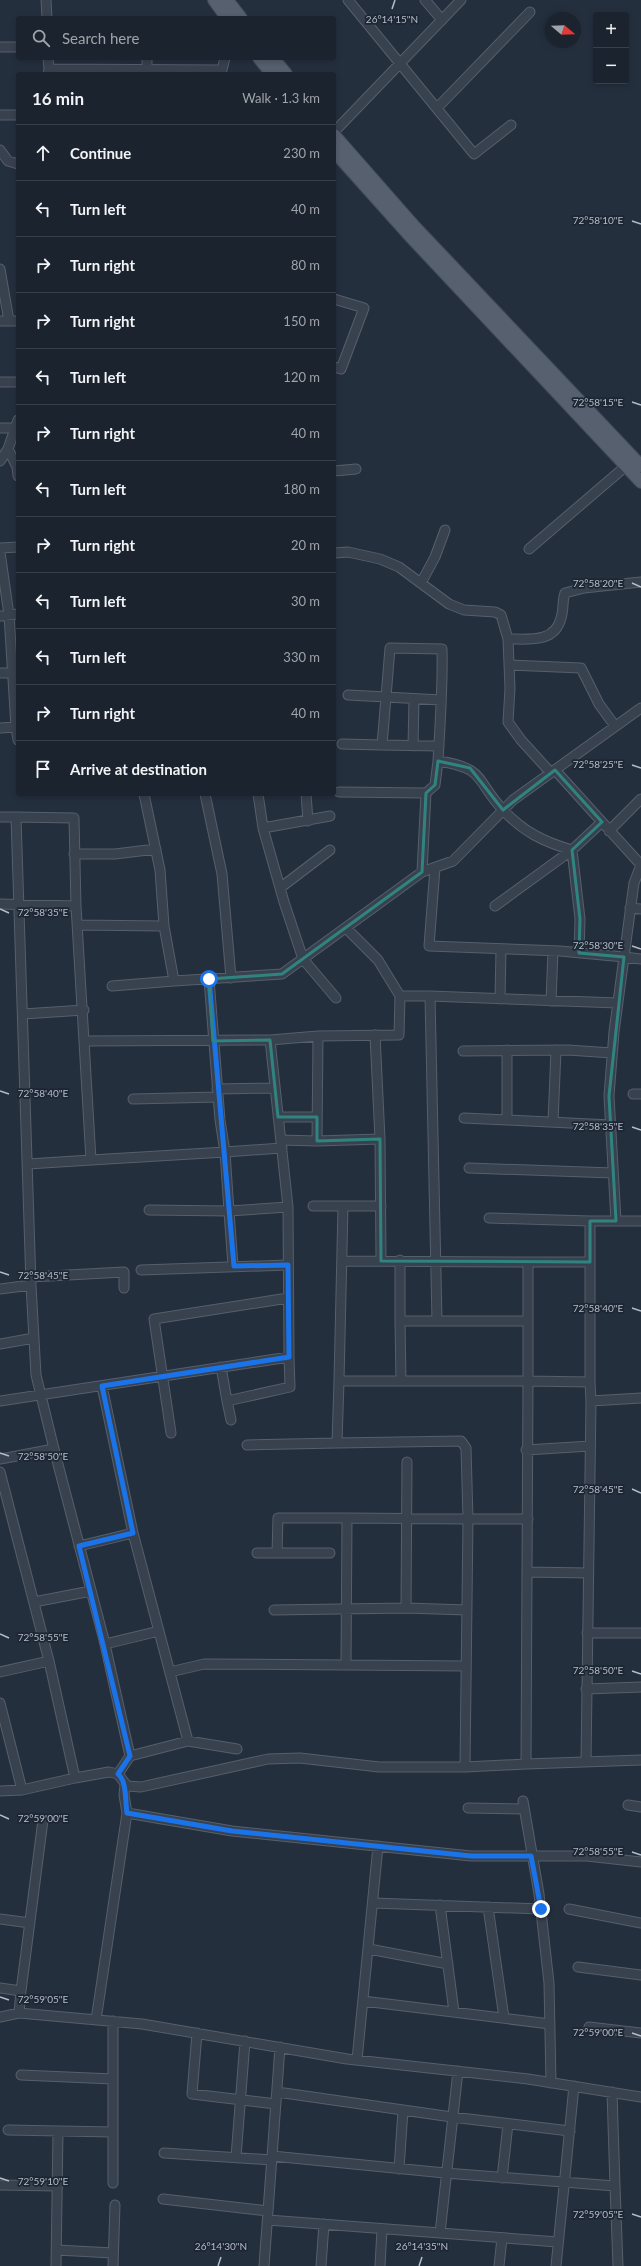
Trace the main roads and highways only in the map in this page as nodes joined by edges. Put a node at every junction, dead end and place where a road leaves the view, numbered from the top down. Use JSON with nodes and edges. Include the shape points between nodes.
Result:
{"nodes":[{"id":1,"x":214,"y":0,"type":"edge"},
{"id":2,"x":226,"y":0,"type":"edge"},
{"id":3,"x":226,"y":16,"type":"edge"},
{"id":4,"x":239,"y":16,"type":"edge"},
{"id":5,"x":261,"y":60,"type":"edge"},
{"id":6,"x":275,"y":60,"type":"edge"},
{"id":7,"x":270,"y":72,"type":"edge"},
{"id":8,"x":284,"y":72,"type":"edge"},
{"id":9,"x":336,"y":135,"type":"edge"},
{"id":10,"x":336,"y":153,"type":"edge"},
{"id":11,"x":641,"y":466,"type":"edge"},
{"id":12,"x":641,"y":482,"type":"edge"}],
"edges":[{"from":1,"to":3,"type":"main road"},
{"from":2,"to":4,"type":"main road"},
{"from":5,"to":7,"type":"main road"},
{"from":6,"to":8,"type":"main road"},
{"from":9,"to":11,"type":"main road","via":[[403,213]]},
{"from":10,"to":12,"type":"main road","via":[[436,264]]}]}
